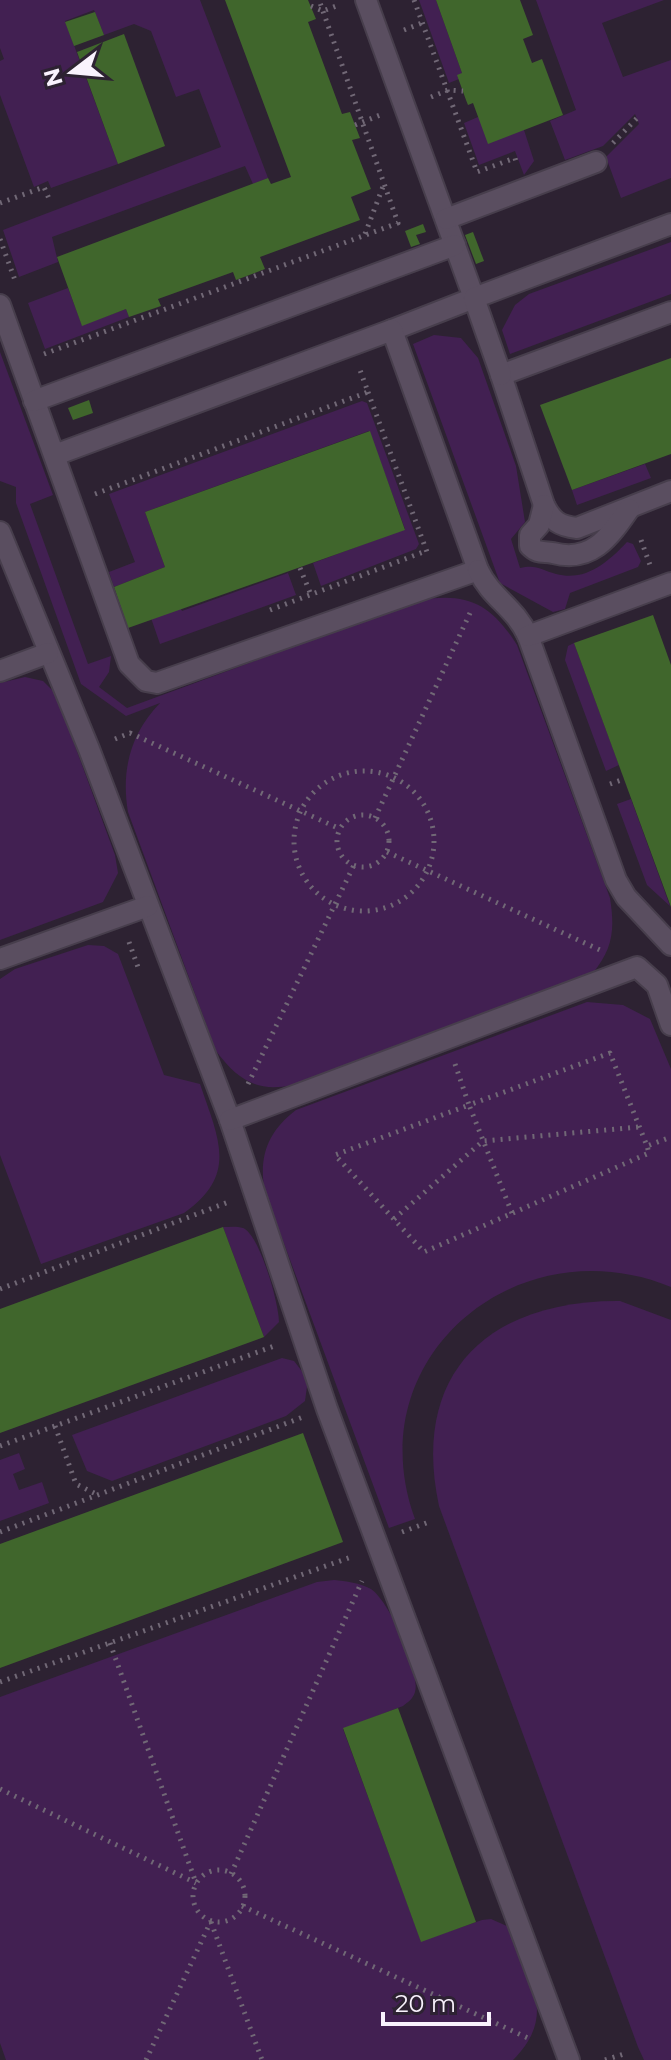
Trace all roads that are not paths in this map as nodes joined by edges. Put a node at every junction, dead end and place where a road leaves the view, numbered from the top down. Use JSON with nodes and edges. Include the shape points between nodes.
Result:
{"nodes":[{"id":1,"x":366,"y":0,"type":"edge"},
{"id":2,"x":596,"y":162,"type":"dead end"},
{"id":3,"x":446,"y":219,"type":"junction"},
{"id":4,"x":671,"y":224,"type":"edge"},
{"id":5,"x":455,"y":245,"type":"junction"},
{"id":6,"x":474,"y":298,"type":"junction"},
{"id":7,"x":0,"y":305,"type":"edge"},
{"id":8,"x":671,"y":312,"type":"edge"},
{"id":9,"x":392,"y":330,"type":"junction"},
{"id":10,"x":501,"y":375,"type":"junction"},
{"id":11,"x":34,"y":401,"type":"junction"},
{"id":12,"x":55,"y":455,"type":"junction"},
{"id":13,"x":671,"y":491,"type":"edge"},
{"id":14,"x":544,"y":505,"type":"junction"},
{"id":15,"x":630,"y":508,"type":"junction"},
{"id":16,"x":0,"y":532,"type":"edge"},
{"id":17,"x":478,"y":570,"type":"junction"},
{"id":18,"x":671,"y":583,"type":"edge"},
{"id":19,"x":528,"y":636,"type":"junction"},
{"id":20,"x":48,"y":653,"type":"junction"},
{"id":21,"x":0,"y":671,"type":"edge"},
{"id":22,"x":148,"y":906,"type":"junction"},
{"id":23,"x":671,"y":945,"type":"edge"},
{"id":24,"x":0,"y":959,"type":"edge"},
{"id":25,"x":671,"y":1025,"type":"edge"},
{"id":26,"x":230,"y":1120,"type":"junction"},
{"id":27,"x":568,"y":2058,"type":"edge"}],
"edges":[{"from":1,"to":3,"type":"lane"},
{"from":2,"to":3,"type":"lane"},
{"from":3,"to":5,"type":"lane"},
{"from":4,"to":6,"type":"lane"},
{"from":5,"to":6,"type":"lane"},
{"from":5,"to":11,"type":"lane"},
{"from":6,"to":9,"type":"lane"},
{"from":6,"to":10,"type":"lane"},
{"from":7,"to":11,"type":"lane"},
{"from":8,"to":10,"type":"lane"},
{"from":9,"to":12,"type":"lane"},
{"from":9,"to":17,"type":"lane"},
{"from":10,"to":14,"type":"lane"},
{"from":11,"to":12,"type":"lane"},
{"from":12,"to":17,"type":"lane","via":[[129,664],[146,681],[157,683]]},
{"from":13,"to":15,"type":"lane"},
{"from":14,"to":15,"type":"lane","via":[[562,527],[577,528]]},
{"from":14,"to":15,"type":"lane","via":[[530,546],[564,557],[596,550]]},
{"from":16,"to":20,"type":"lane"},
{"from":17,"to":19,"type":"lane","via":[[487,590],[518,614]]},
{"from":18,"to":19,"type":"lane"},
{"from":19,"to":23,"type":"lane","via":[[616,880]]},
{"from":20,"to":21,"type":"lane"},
{"from":20,"to":22,"type":"lane"},
{"from":22,"to":24,"type":"lane"},
{"from":22,"to":26,"type":"lane"},
{"from":25,"to":26,"type":"lane","via":[[657,985],[637,967]]},
{"from":26,"to":27,"type":"lane","via":[[377,1548]]}]}
